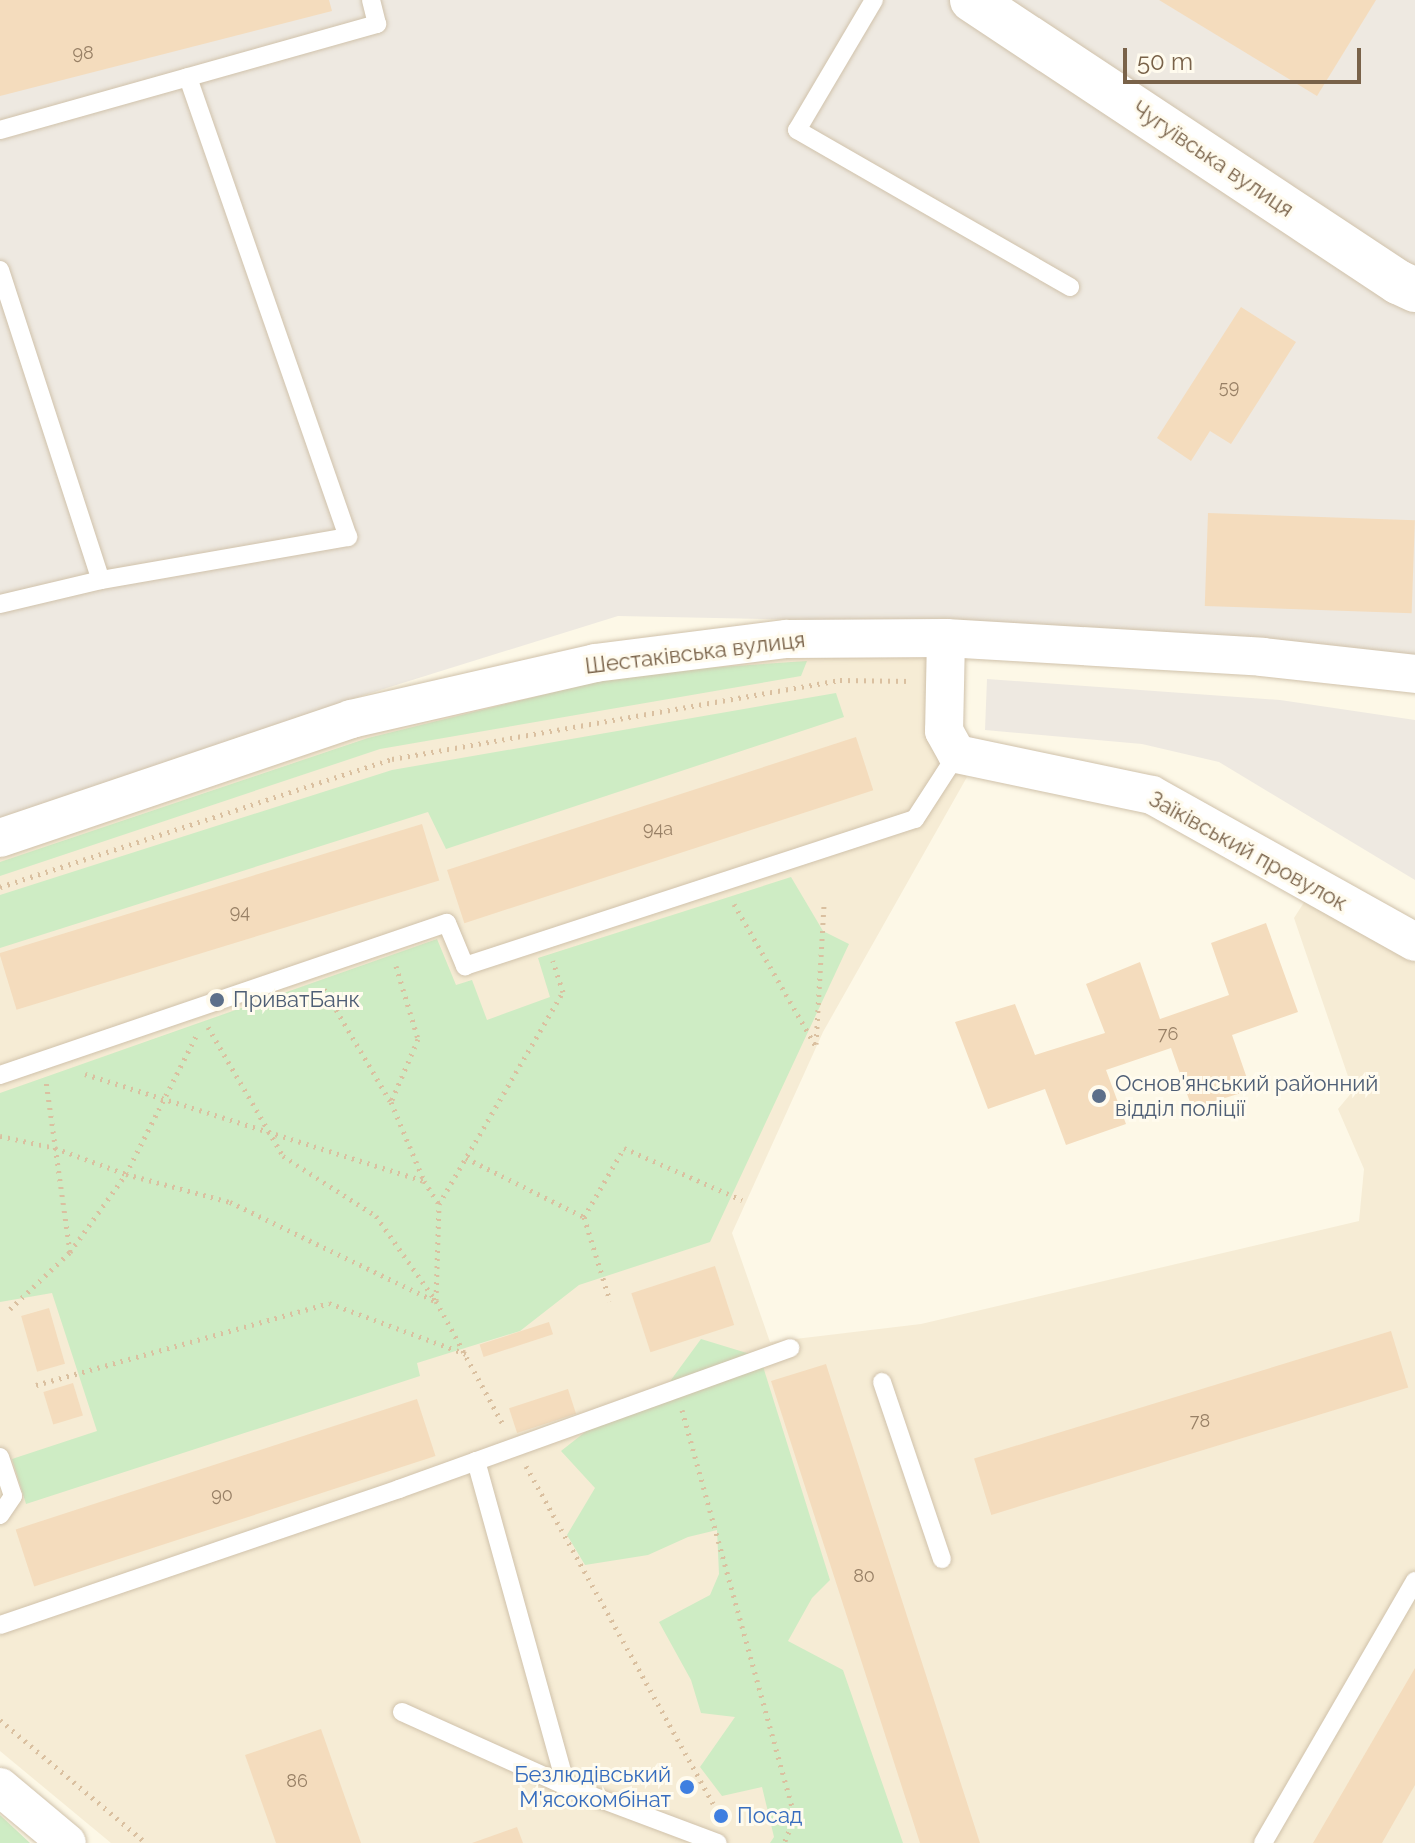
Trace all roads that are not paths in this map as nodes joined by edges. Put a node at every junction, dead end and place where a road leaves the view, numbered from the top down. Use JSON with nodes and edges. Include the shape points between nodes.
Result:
{"nodes":[{"id":1,"x":371,"y":0,"type":"edge"},
{"id":2,"x":874,"y":0,"type":"edge"},
{"id":3,"x":998,"y":7,"type":"edge"},
{"id":4,"x":188,"y":77,"type":"junction"},
{"id":5,"x":0,"y":130,"type":"edge"},
{"id":6,"x":0,"y":270,"type":"edge"},
{"id":7,"x":1070,"y":287,"type":"dead end"},
{"id":8,"x":1415,"y":290,"type":"edge"},
{"id":9,"x":101,"y":580,"type":"junction"},
{"id":10,"x":0,"y":604,"type":"edge"},
{"id":11,"x":946,"y":638,"type":"junction"},
{"id":12,"x":1415,"y":674,"type":"edge"},
{"id":13,"x":957,"y":754,"type":"junction"},
{"id":14,"x":0,"y":838,"type":"edge"},
{"id":15,"x":1415,"y":942,"type":"edge"},
{"id":16,"x":0,"y":1075,"type":"edge"},
{"id":17,"x":790,"y":1348,"type":"dead end"},
{"id":18,"x":882,"y":1382,"type":"dead end"},
{"id":19,"x":0,"y":1457,"type":"edge"},
{"id":20,"x":476,"y":1461,"type":"junction"},
{"id":21,"x":0,"y":1515,"type":"edge"},
{"id":22,"x":942,"y":1559,"type":"dead end"},
{"id":23,"x":1415,"y":1581,"type":"edge"},
{"id":24,"x":0,"y":1625,"type":"edge"},
{"id":25,"x":402,"y":1712,"type":"dead end"},
{"id":26,"x":566,"y":1786,"type":"junction"},
{"id":27,"x":0,"y":1787,"type":"edge"},
{"id":28,"x":722,"y":1836,"type":"edge"},
{"id":29,"x":67,"y":1843,"type":"edge"},
{"id":30,"x":1263,"y":1843,"type":"edge"}],
"edges":[{"from":1,"to":4,"type":"lane","via":[[377,24]]},
{"from":2,"to":7,"type":"lane","via":[[797,130]]},
{"from":3,"to":8,"type":"street","name":"Чугуївська вулиця"},
{"from":4,"to":5,"type":"lane"},
{"from":4,"to":9,"type":"lane","via":[[348,537]]},
{"from":6,"to":9,"type":"lane"},
{"from":9,"to":10,"type":"lane"},
{"from":11,"to":12,"type":"street","name":"Шестаківська вулиця","via":[[1262,657]]},
{"from":11,"to":13,"type":"street","via":[[944,731]]},
{"from":11,"to":14,"type":"street","name":"Шестаківська вулиця","via":[[786,639],[544,673],[351,719]]},
{"from":13,"to":15,"type":"street","name":"Заїківський провулок","via":[[1152,795]]},
{"from":13,"to":16,"type":"lane","via":[[915,819],[465,966],[447,923]]},
{"from":17,"to":20,"type":"lane"},
{"from":18,"to":22,"type":"lane"},
{"from":19,"to":21,"type":"lane","via":[[13,1496]]},
{"from":20,"to":24,"type":"lane"},
{"from":20,"to":26,"type":"lane"},
{"from":23,"to":30,"type":"lane"},
{"from":25,"to":26,"type":"lane"},
{"from":26,"to":28,"type":"lane"},
{"from":27,"to":29,"type":"street"}]}
